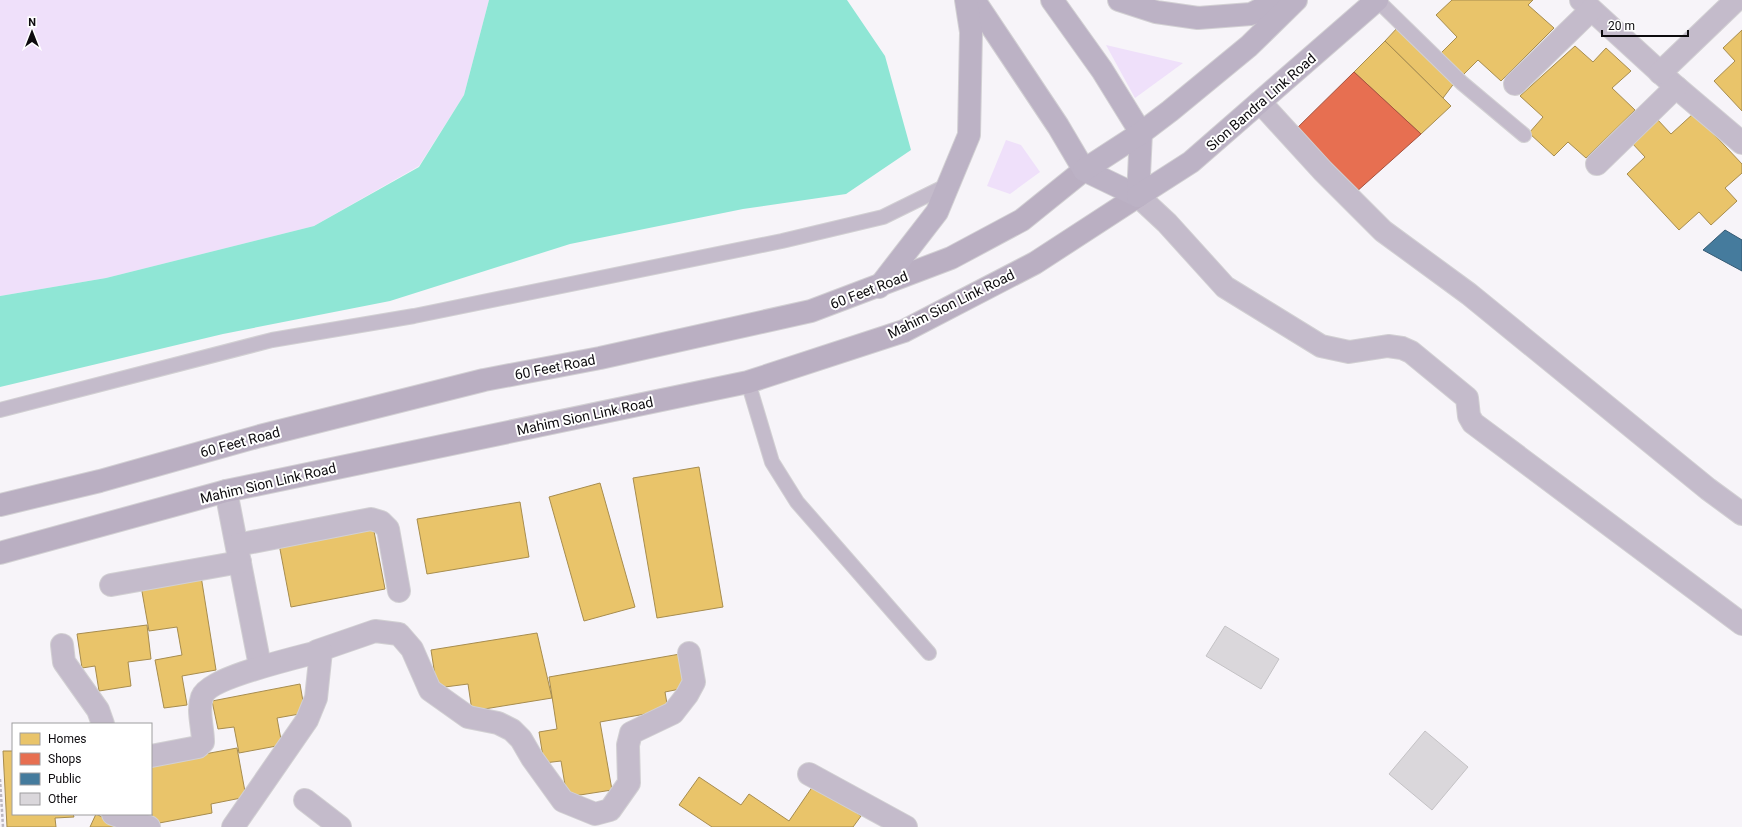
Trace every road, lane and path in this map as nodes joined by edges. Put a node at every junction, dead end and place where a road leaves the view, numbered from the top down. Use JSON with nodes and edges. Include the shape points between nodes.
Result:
{"nodes":[{"id":1,"x":966,"y":0,"type":"edge"},
{"id":2,"x":974,"y":0,"type":"edge"},
{"id":3,"x":1052,"y":0,"type":"edge"},
{"id":4,"x":1119,"y":0,"type":"edge"},
{"id":5,"x":1279,"y":0,"type":"edge"},
{"id":6,"x":1296,"y":0,"type":"edge"},
{"id":7,"x":1377,"y":0,"type":"edge"},
{"id":8,"x":1736,"y":0,"type":"edge"},
{"id":9,"x":1586,"y":5,"type":"edge"},
{"id":10,"x":1668,"y":80,"type":"junction"},
{"id":11,"x":1515,"y":84,"type":"dead end"},
{"id":12,"x":1260,"y":102,"type":"junction"},
{"id":13,"x":1141,"y":133,"type":"junction"},
{"id":14,"x":1524,"y":135,"type":"dead end"},
{"id":15,"x":1742,"y":143,"type":"edge"},
{"id":16,"x":1597,"y":164,"type":"dead end"},
{"id":17,"x":1084,"y":170,"type":"junction"},
{"id":18,"x":948,"y":185,"type":"junction"},
{"id":19,"x":1138,"y":196,"type":"junction"},
{"id":20,"x":879,"y":286,"type":"junction"},
{"id":21,"x":748,"y":382,"type":"junction"},
{"id":22,"x":0,"y":410,"type":"edge"},
{"id":23,"x":226,"y":491,"type":"junction"},
{"id":24,"x":0,"y":505,"type":"edge"},
{"id":25,"x":1742,"y":514,"type":"edge"},
{"id":26,"x":0,"y":553,"type":"edge"},
{"id":27,"x":238,"y":553,"type":"junction"},
{"id":28,"x":111,"y":584,"type":"dead end"},
{"id":29,"x":399,"y":591,"type":"dead end"},
{"id":30,"x":1742,"y":624,"type":"edge"},
{"id":31,"x":62,"y":645,"type":"dead end"},
{"id":32,"x":317,"y":652,"type":"junction"},
{"id":33,"x":690,"y":653,"type":"dead end"},
{"id":34,"x":929,"y":653,"type":"dead end"},
{"id":35,"x":260,"y":666,"type":"junction"},
{"id":36,"x":103,"y":723,"type":"edge"},
{"id":37,"x":152,"y":756,"type":"edge"},
{"id":38,"x":809,"y":774,"type":"dead end"},
{"id":39,"x":0,"y":779,"type":"edge"},
{"id":40,"x":305,"y":800,"type":"dead end"},
{"id":41,"x":116,"y":815,"type":"edge"},
{"id":42,"x":873,"y":819,"type":"edge"},
{"id":43,"x":3,"y":827,"type":"edge"},
{"id":44,"x":149,"y":827,"type":"edge"},
{"id":45,"x":233,"y":827,"type":"edge"},
{"id":46,"x":340,"y":827,"type":"edge"},
{"id":47,"x":906,"y":827,"type":"edge"}],
"edges":[{"from":1,"to":18,"type":"main road","via":[[972,32],[969,135]]},
{"from":2,"to":17,"type":"main road","via":[[1058,126]]},
{"from":3,"to":13,"type":"main road","via":[[1102,70]]},
{"from":4,"to":5,"type":"main road","via":[[1156,12],[1198,18],[1251,14]]},
{"from":6,"to":13,"type":"main road","via":[[1249,46]]},
{"from":7,"to":12,"type":"main road","name":"Sion Bandra Link Road"},
{"from":7,"to":14,"type":"lane","via":[[1462,83]]},
{"from":8,"to":10,"type":"street"},
{"from":9,"to":10,"type":"street"},
{"from":9,"to":11,"type":"street"},
{"from":10,"to":15,"type":"street"},
{"from":10,"to":16,"type":"street"},
{"from":12,"to":19,"type":"main road","name":"Sion Bandra Link Road","via":[[1191,162]]},
{"from":12,"to":25,"type":"street","via":[[1323,171],[1383,231],[1469,294],[1632,428]]},
{"from":13,"to":17,"type":"main road"},
{"from":13,"to":19,"type":"main road"},
{"from":17,"to":19,"type":"main road"},
{"from":17,"to":20,"type":"main road","name":"60 Feet Road","via":[[1022,220],[950,258]]},
{"from":18,"to":20,"type":"main road","via":[[937,212]]},
{"from":18,"to":22,"type":"lane","via":[[883,217],[414,316],[272,340]]},
{"from":19,"to":21,"type":"main road","name":"Mahim Sion Link Road","via":[[1035,263],[904,330]]},
{"from":19,"to":30,"type":"street","via":[[1167,223],[1225,287],[1321,346],[1348,352],[1388,346],[1411,352],[1467,398],[1469,416],[1473,423]]},
{"from":20,"to":24,"type":"main road","name":"60 Feet Road","via":[[811,311],[600,358],[484,380]]},
{"from":21,"to":23,"type":"main road","name":"Mahim Sion Link Road"},
{"from":21,"to":34,"type":"lane","via":[[772,462],[797,502]]},
{"from":23,"to":26,"type":"main road","name":"Mahim Sion Link Road"},
{"from":23,"to":27,"type":"street"},
{"from":27,"to":28,"type":"street"},
{"from":27,"to":29,"type":"street","via":[[371,520],[381,522],[388,529]]},
{"from":27,"to":35,"type":"street"},
{"from":31,"to":36,"type":"street","via":[[64,662],[98,710]]},
{"from":32,"to":33,"type":"street","via":[[375,631],[399,634],[412,649],[430,690],[468,716],[498,723],[512,730],[521,739],[563,801],[595,814],[610,810],[628,783],[628,745],[631,733],[673,713],[687,695],[694,682]]},
{"from":32,"to":35,"type":"street"},
{"from":32,"to":45,"type":"street","via":[[321,650],[316,698],[306,720]]},
{"from":35,"to":37,"type":"street","via":[[203,694],[200,707],[203,742],[198,747]]},
{"from":38,"to":42,"type":"street"},
{"from":39,"to":43,"type":"path"},
{"from":40,"to":46,"type":"street"},
{"from":41,"to":44,"type":"street"},
{"from":42,"to":47,"type":"street"}]}
